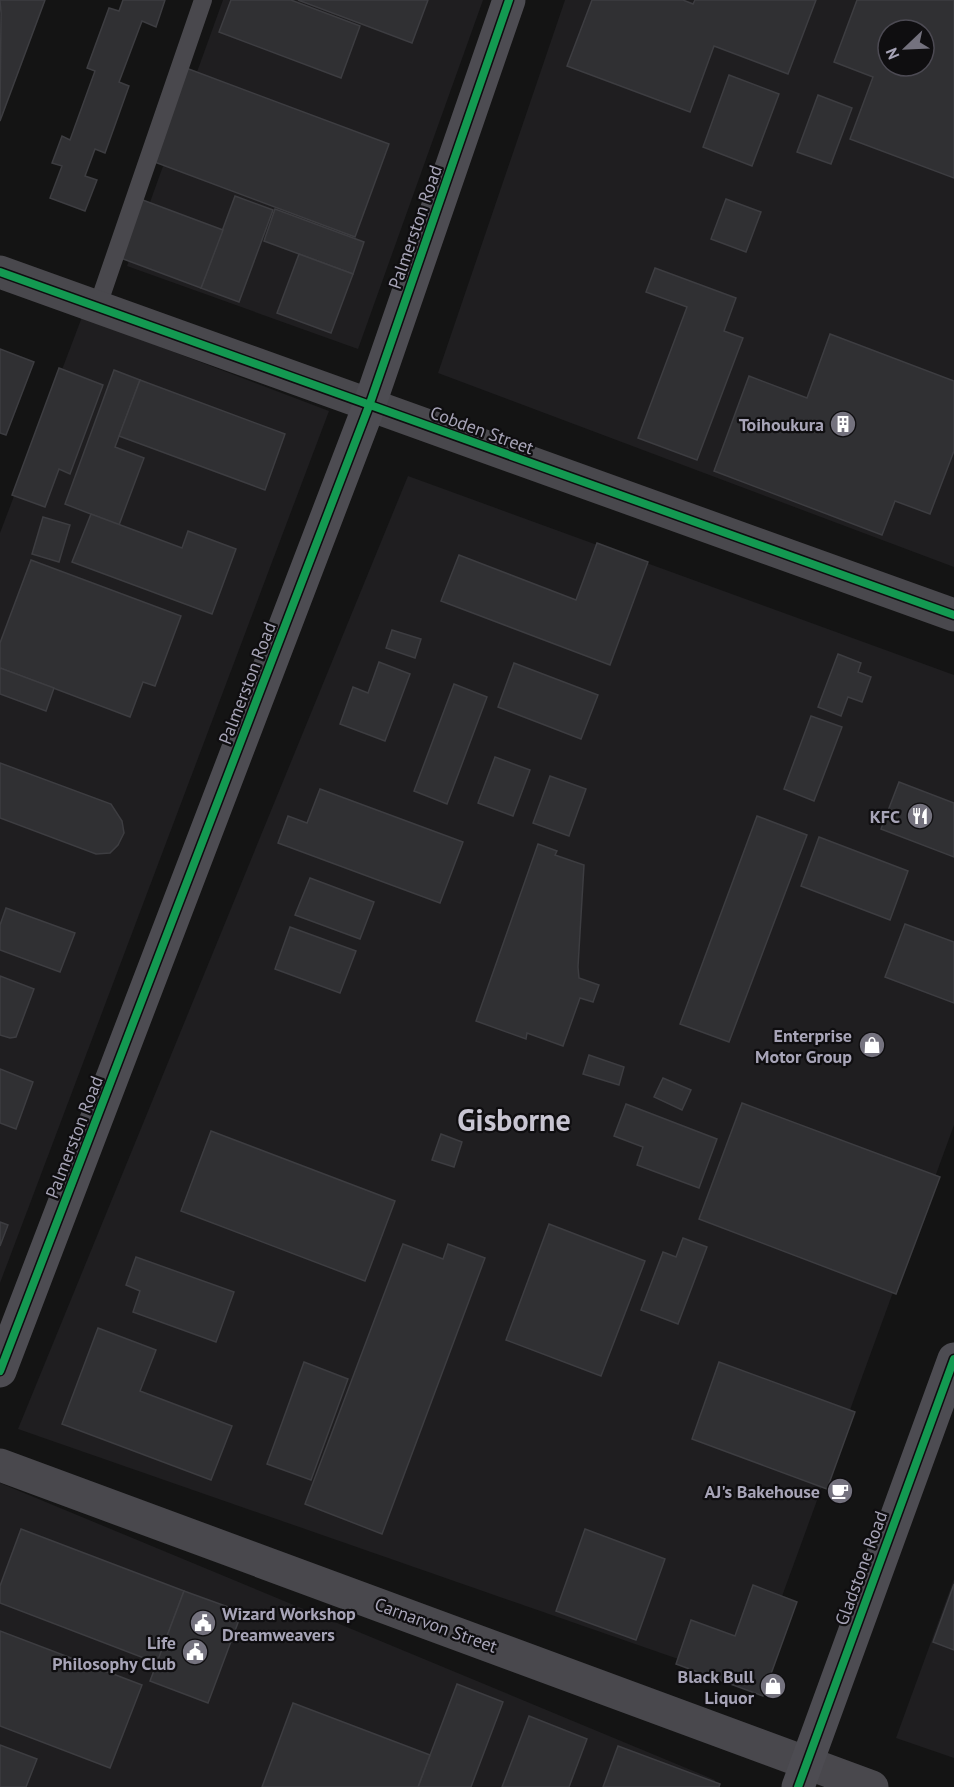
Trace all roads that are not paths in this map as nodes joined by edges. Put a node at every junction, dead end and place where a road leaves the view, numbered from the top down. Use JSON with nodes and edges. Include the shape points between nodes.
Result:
{"nodes":[{"id":1,"x":202,"y":0,"type":"edge"},
{"id":2,"x":509,"y":0,"type":"edge"},
{"id":3,"x":0,"y":272,"type":"edge"},
{"id":4,"x":97,"y":308,"type":"junction"},
{"id":5,"x":369,"y":405,"type":"junction"},
{"id":6,"x":954,"y":615,"type":"edge"},
{"id":7,"x":954,"y":1359,"type":"edge"},
{"id":8,"x":0,"y":1371,"type":"edge"},
{"id":9,"x":0,"y":1465,"type":"edge"},
{"id":10,"x":802,"y":1775,"type":"edge"},
{"id":11,"x":872,"y":1787,"type":"edge"}],
"edges":[{"from":1,"to":4,"type":"lane"},
{"from":2,"to":5,"type":"street","name":"Palmerston Road"},
{"from":3,"to":4,"type":"street","name":"Cobden Street"},
{"from":4,"to":5,"type":"street","name":"Cobden Street"},
{"from":5,"to":6,"type":"street","name":"Cobden Street"},
{"from":5,"to":8,"type":"street","name":"Palmerston Road"},
{"from":7,"to":10,"type":"street","name":"Gladstone Road"},
{"from":9,"to":10,"type":"street","name":"Carnarvon Street"},
{"from":10,"to":11,"type":"street","name":"Carnarvon Street"}]}
